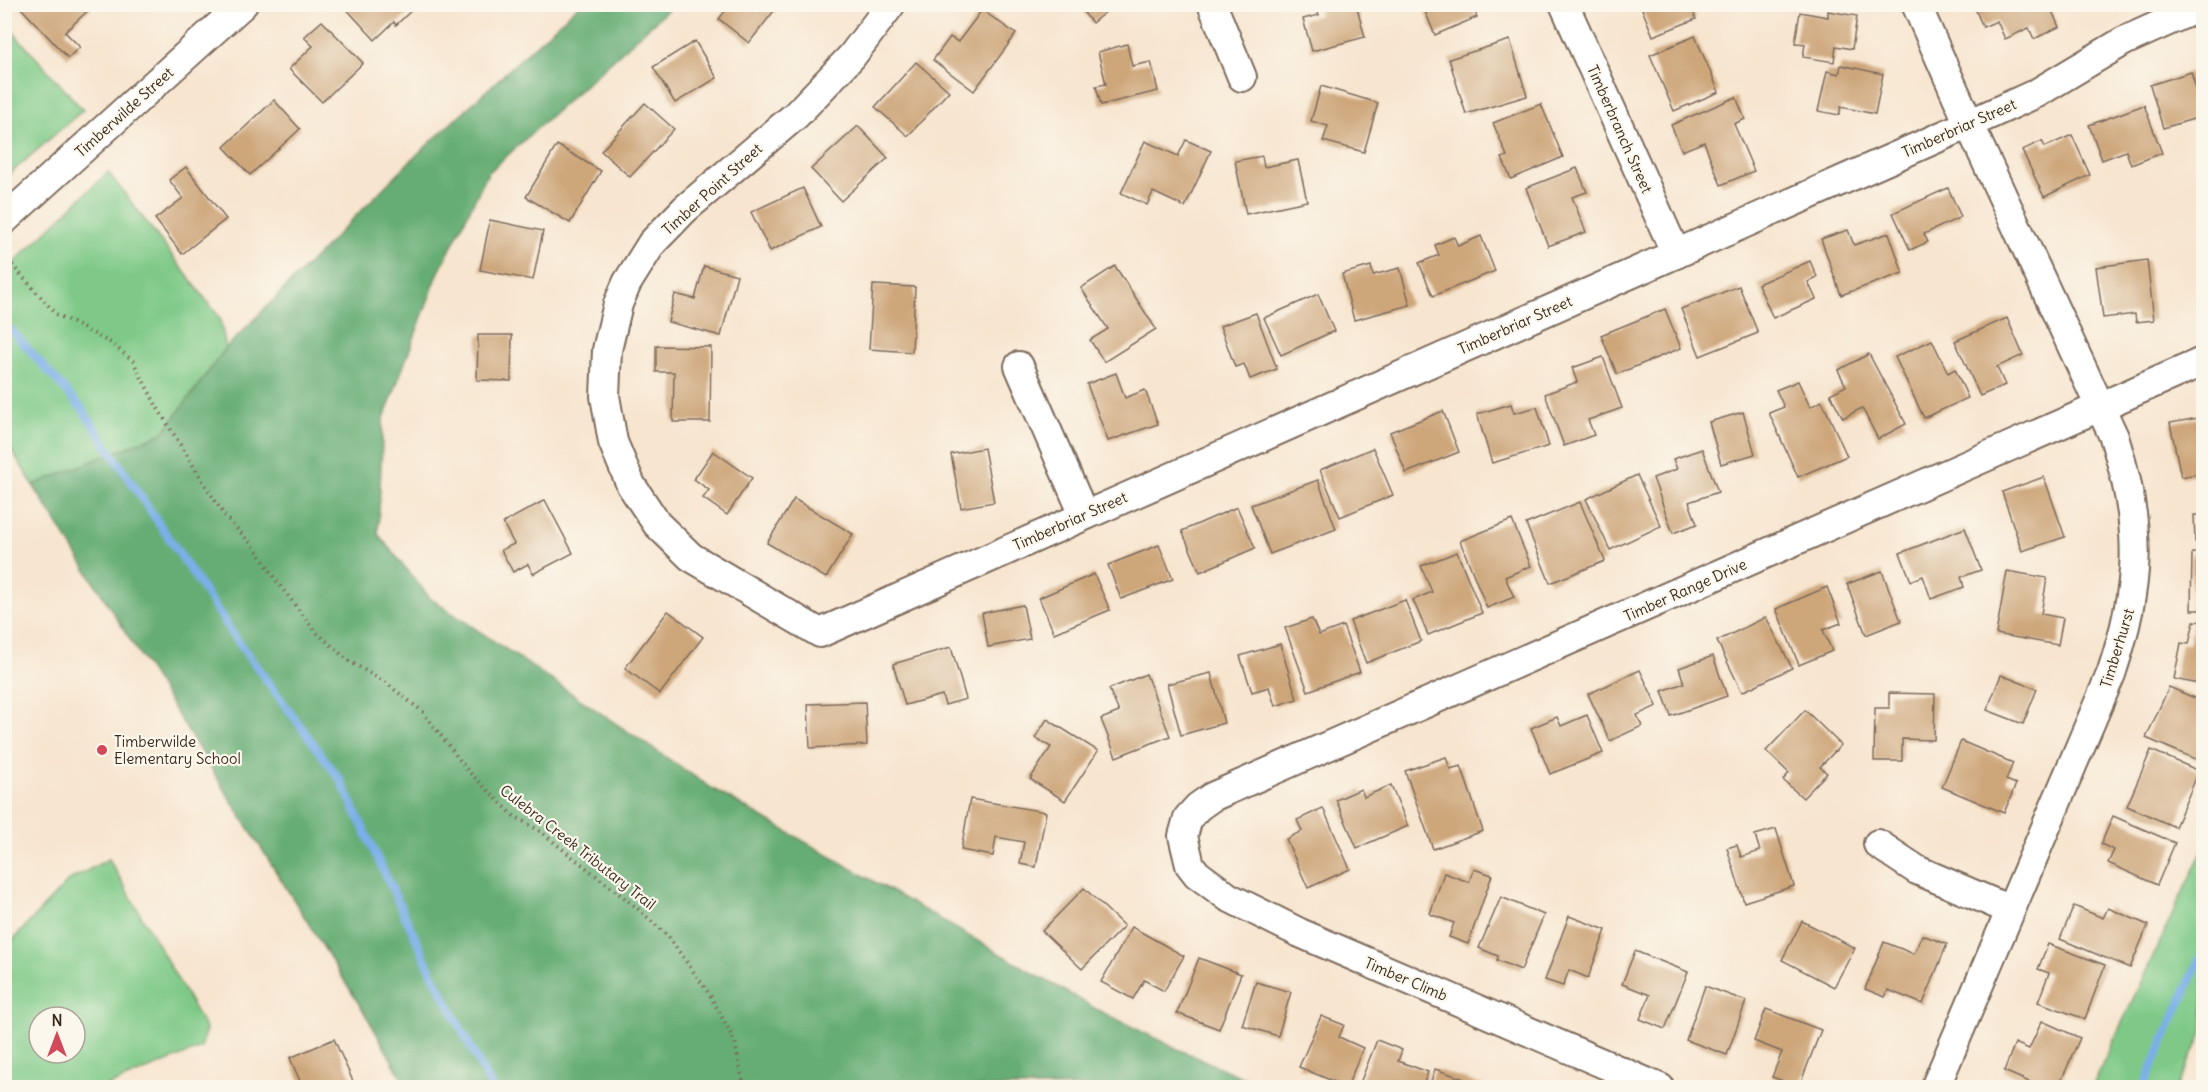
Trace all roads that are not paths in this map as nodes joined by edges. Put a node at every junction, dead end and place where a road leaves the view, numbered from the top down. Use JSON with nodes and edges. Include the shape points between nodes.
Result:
{"nodes":[{"id":1,"x":243,"y":4,"type":"edge"},
{"id":2,"x":891,"y":4,"type":"edge"},
{"id":3,"x":1212,"y":4,"type":"edge"},
{"id":4,"x":1564,"y":4,"type":"edge"},
{"id":5,"x":1916,"y":4,"type":"edge"},
{"id":6,"x":2204,"y":5,"type":"edge"},
{"id":7,"x":1242,"y":77,"type":"dead end"},
{"id":8,"x":1969,"y":124,"type":"junction"},
{"id":9,"x":4,"y":220,"type":"edge"},
{"id":10,"x":1676,"y":254,"type":"junction"},
{"id":11,"x":2204,"y":361,"type":"edge"},
{"id":12,"x":1019,"y":366,"type":"dead end"},
{"id":13,"x":2100,"y":407,"type":"junction"},
{"id":14,"x":1083,"y":515,"type":"junction"},
{"id":15,"x":820,"y":633,"type":"joint"},
{"id":16,"x":1183,"y":836,"type":"joint"},
{"id":17,"x":1878,"y":844,"type":"dead end"},
{"id":18,"x":2010,"y":910,"type":"junction"},
{"id":19,"x":1659,"y":1088,"type":"edge"},
{"id":20,"x":1935,"y":1088,"type":"edge"}],
"edges":[{"from":1,"to":9,"type":"street","name":"Timberwilde Street"},
{"from":2,"to":15,"type":"street","name":"Timber Point Street","via":[[852,56],[796,115],[684,210],[652,243],[622,293],[607,350],[605,396],[613,442],[631,485],[657,524],[691,557]]},
{"from":3,"to":7,"type":"street"},
{"from":4,"to":10,"type":"street","name":"Timberbranch Street"},
{"from":5,"to":8,"type":"street","name":"Timberhurst"},
{"from":6,"to":8,"type":"street","name":"Timberbriar Street","via":[[2124,41],[2037,93]]},
{"from":8,"to":10,"type":"street","name":"Timberbriar Street"},
{"from":8,"to":13,"type":"street","name":"Timberhurst"},
{"from":10,"to":14,"type":"street","name":"Timberbriar Street"},
{"from":11,"to":13,"type":"street","name":"Timber Range Drive"},
{"from":12,"to":14,"type":"street"},
{"from":13,"to":16,"type":"street","name":"Timber Range Drive","via":[[1212,797],[1188,818]]},
{"from":13,"to":18,"type":"street","name":"Timberhurst","via":[[2122,464],[2131,501],[2135,534],[2132,600],[2111,674]]},
{"from":14,"to":15,"type":"street","name":"Timberbriar Street"},
{"from":16,"to":19,"type":"street","name":"Timber Climb","via":[[1190,865],[1228,897],[1300,933]]},
{"from":17,"to":18,"type":"street","via":[[1917,870]]},
{"from":18,"to":20,"type":"street","name":"Timberhurst"}]}
